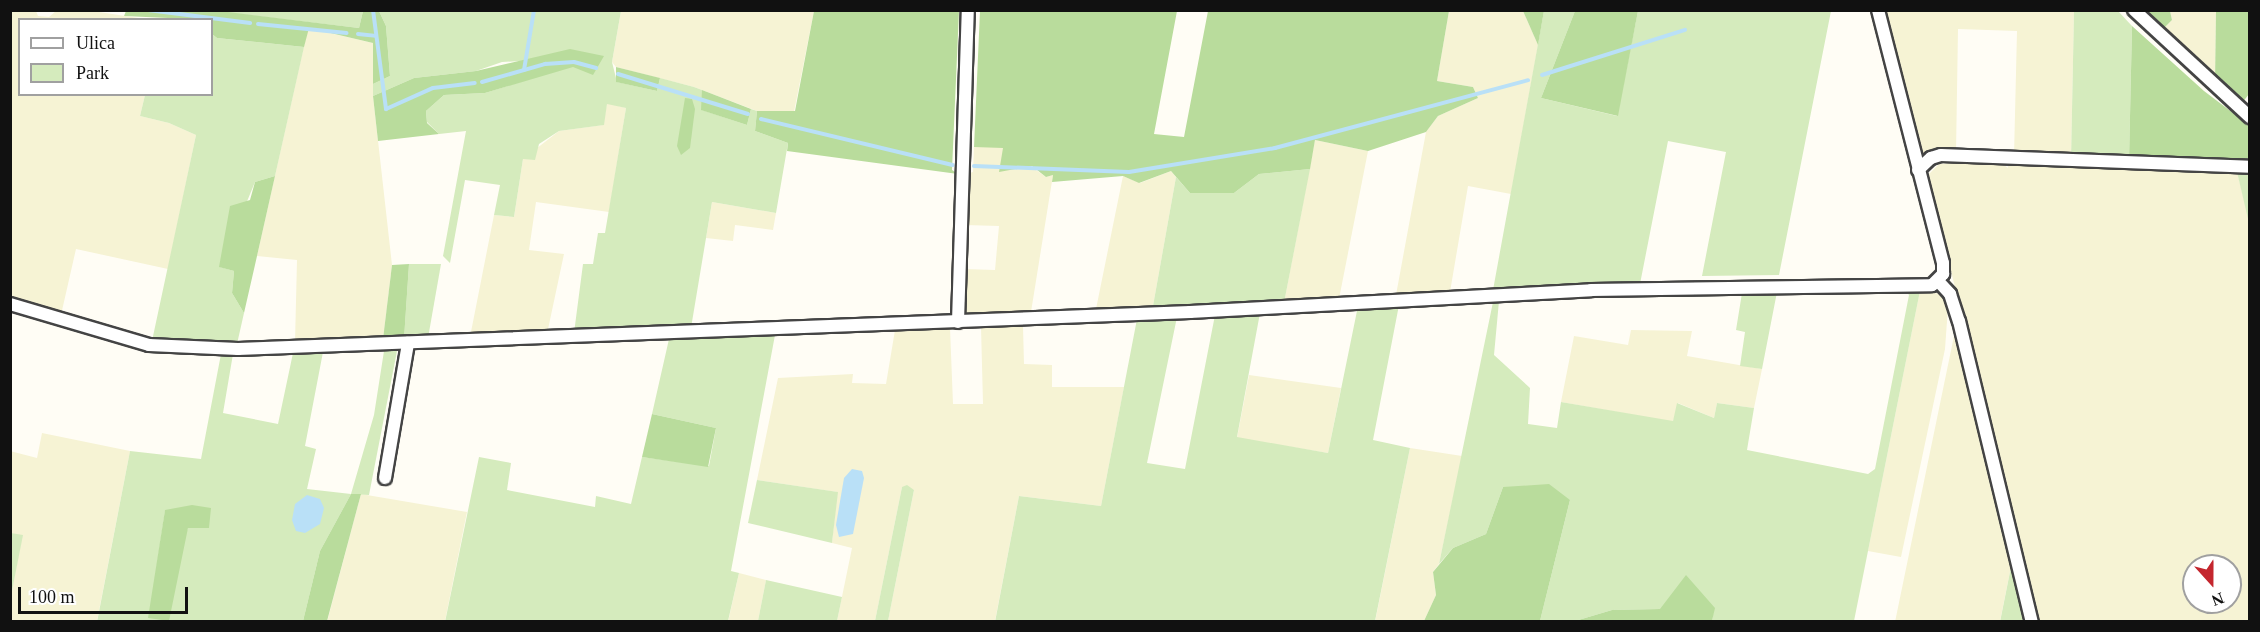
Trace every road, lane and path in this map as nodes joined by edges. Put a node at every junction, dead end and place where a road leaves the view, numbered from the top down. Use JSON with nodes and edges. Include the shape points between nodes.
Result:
{"nodes":[{"id":1,"x":968,"y":10,"type":"edge"},
{"id":2,"x":1878,"y":10,"type":"edge"},
{"id":3,"x":2134,"y":10,"type":"edge"},
{"id":4,"x":2250,"y":117,"type":"edge"},
{"id":5,"x":2250,"y":167,"type":"edge"},
{"id":6,"x":1918,"y":170,"type":"junction"},
{"id":7,"x":1938,"y":281,"type":"junction"},
{"id":8,"x":10,"y":304,"type":"edge"},
{"id":9,"x":958,"y":322,"type":"junction"},
{"id":10,"x":408,"y":343,"type":"junction"},
{"id":11,"x":385,"y":478,"type":"dead end"},
{"id":12,"x":2032,"y":621,"type":"edge"}],
"edges":[{"from":1,"to":9,"type":"street"},
{"from":2,"to":6,"type":"street"},
{"from":3,"to":4,"type":"street"},
{"from":5,"to":6,"type":"street","via":[[1941,155],[1930,158]]},
{"from":6,"to":7,"type":"street","via":[[1943,263]]},
{"from":7,"to":9,"type":"street","via":[[1924,286],[1591,290]]},
{"from":7,"to":12,"type":"street","via":[[1950,294],[1959,321]]},
{"from":8,"to":10,"type":"street","via":[[156,346],[238,349]]},
{"from":9,"to":10,"type":"street"},
{"from":10,"to":11,"type":"street"}]}
